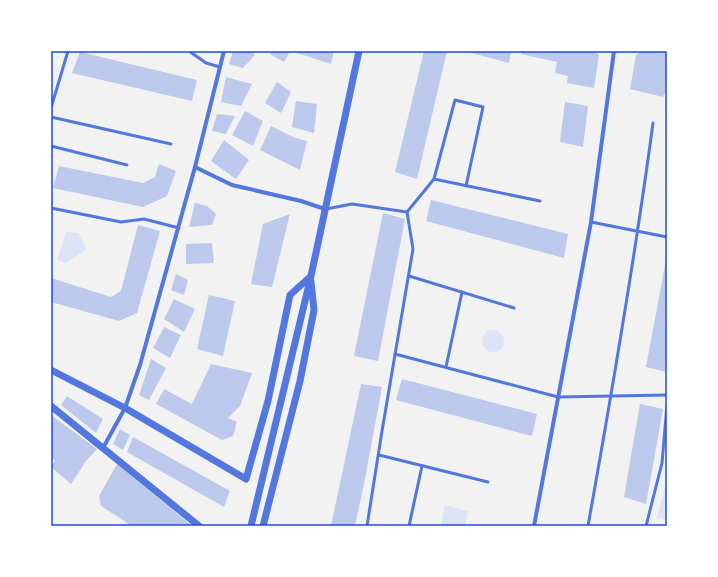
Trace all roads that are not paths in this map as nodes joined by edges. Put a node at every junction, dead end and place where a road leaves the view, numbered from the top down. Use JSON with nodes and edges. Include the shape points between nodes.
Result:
{"nodes":[{"id":1,"x":68,"y":51,"type":"edge"},
{"id":2,"x":189,"y":51,"type":"edge"},
{"id":3,"x":224,"y":51,"type":"edge"},
{"id":4,"x":359,"y":51,"type":"edge"},
{"id":5,"x":614,"y":51,"type":"edge"},
{"id":6,"x":220,"y":67,"type":"junction"},
{"id":7,"x":51,"y":108,"type":"edge"},
{"id":8,"x":51,"y":117,"type":"edge"},
{"id":9,"x":653,"y":123,"type":"dead end"},
{"id":10,"x":171,"y":144,"type":"dead end"},
{"id":11,"x":51,"y":146,"type":"edge"},
{"id":12,"x":127,"y":165,"type":"dead end"},
{"id":13,"x":195,"y":167,"type":"junction"},
{"id":14,"x":434,"y":179,"type":"junction"},
{"id":15,"x":466,"y":186,"type":"junction"},
{"id":16,"x":540,"y":201,"type":"dead end"},
{"id":17,"x":51,"y":208,"type":"edge"},
{"id":18,"x":326,"y":209,"type":"junction"},
{"id":19,"x":406,"y":212,"type":"junction"},
{"id":20,"x":591,"y":222,"type":"junction"},
{"id":21,"x":178,"y":228,"type":"junction"},
{"id":22,"x":638,"y":231,"type":"junction"},
{"id":23,"x":667,"y":237,"type":"edge"},
{"id":24,"x":310,"y":276,"type":"junction"},
{"id":25,"x":409,"y":276,"type":"junction"},
{"id":26,"x":462,"y":292,"type":"junction"},
{"id":27,"x":514,"y":308,"type":"dead end"},
{"id":28,"x":395,"y":354,"type":"junction"},
{"id":29,"x":446,"y":367,"type":"junction"},
{"id":30,"x":51,"y":370,"type":"edge"},
{"id":31,"x":667,"y":395,"type":"edge"},
{"id":32,"x":611,"y":397,"type":"junction"},
{"id":33,"x":558,"y":398,"type":"junction"},
{"id":34,"x":667,"y":405,"type":"edge"},
{"id":35,"x":51,"y":406,"type":"edge"},
{"id":36,"x":125,"y":408,"type":"junction"},
{"id":37,"x":103,"y":448,"type":"junction"},
{"id":38,"x":379,"y":455,"type":"junction"},
{"id":39,"x":662,"y":463,"type":"junction"},
{"id":40,"x":667,"y":465,"type":"edge"},
{"id":41,"x":422,"y":466,"type":"junction"},
{"id":42,"x":488,"y":482,"type":"dead end"},
{"id":43,"x":199,"y":526,"type":"edge"},
{"id":44,"x":251,"y":526,"type":"edge"},
{"id":45,"x":263,"y":526,"type":"edge"},
{"id":46,"x":367,"y":526,"type":"edge"},
{"id":47,"x":409,"y":526,"type":"edge"},
{"id":48,"x":534,"y":526,"type":"edge"},
{"id":49,"x":588,"y":526,"type":"edge"},
{"id":50,"x":646,"y":526,"type":"edge"}],
"edges":[{"from":1,"to":7,"type":"lane"},
{"from":2,"to":6,"type":"lane","via":[[206,63]]},
{"from":3,"to":6,"type":"street"},
{"from":4,"to":18,"type":"street"},
{"from":5,"to":20,"type":"street"},
{"from":6,"to":13,"type":"street"},
{"from":8,"to":10,"type":"lane"},
{"from":9,"to":22,"type":"lane"},
{"from":11,"to":12,"type":"lane"},
{"from":13,"to":18,"type":"street","via":[[232,185]]},
{"from":13,"to":21,"type":"street"},
{"from":14,"to":15,"type":"lane"},
{"from":14,"to":15,"type":"lane","via":[[455,100],[483,106]]},
{"from":14,"to":19,"type":"lane"},
{"from":15,"to":16,"type":"lane"},
{"from":17,"to":21,"type":"lane","via":[[121,222],[144,219]]},
{"from":18,"to":19,"type":"lane","via":[[352,204]]},
{"from":18,"to":24,"type":"street"},
{"from":19,"to":25,"type":"lane","via":[[413,249]]},
{"from":20,"to":22,"type":"lane"},
{"from":20,"to":33,"type":"street"},
{"from":21,"to":36,"type":"street"},
{"from":22,"to":23,"type":"lane"},
{"from":22,"to":32,"type":"lane"},
{"from":24,"to":36,"type":"street","via":[[290,295],[268,401],[246,479]]},
{"from":24,"to":44,"type":"street"},
{"from":24,"to":45,"type":"street","via":[[314,310],[300,381]]},
{"from":25,"to":26,"type":"lane"},
{"from":25,"to":28,"type":"lane"},
{"from":26,"to":27,"type":"lane"},
{"from":26,"to":29,"type":"lane"},
{"from":28,"to":29,"type":"lane"},
{"from":28,"to":38,"type":"lane"},
{"from":29,"to":33,"type":"lane"},
{"from":30,"to":36,"type":"street"},
{"from":31,"to":32,"type":"lane"},
{"from":32,"to":33,"type":"lane"},
{"from":32,"to":49,"type":"lane"},
{"from":33,"to":48,"type":"street"},
{"from":34,"to":39,"type":"lane"},
{"from":35,"to":37,"type":"street"},
{"from":36,"to":37,"type":"street"},
{"from":37,"to":43,"type":"street"},
{"from":38,"to":41,"type":"lane"},
{"from":38,"to":46,"type":"lane"},
{"from":39,"to":40,"type":"lane"},
{"from":39,"to":50,"type":"lane"},
{"from":41,"to":42,"type":"lane"},
{"from":41,"to":47,"type":"lane"}]}
